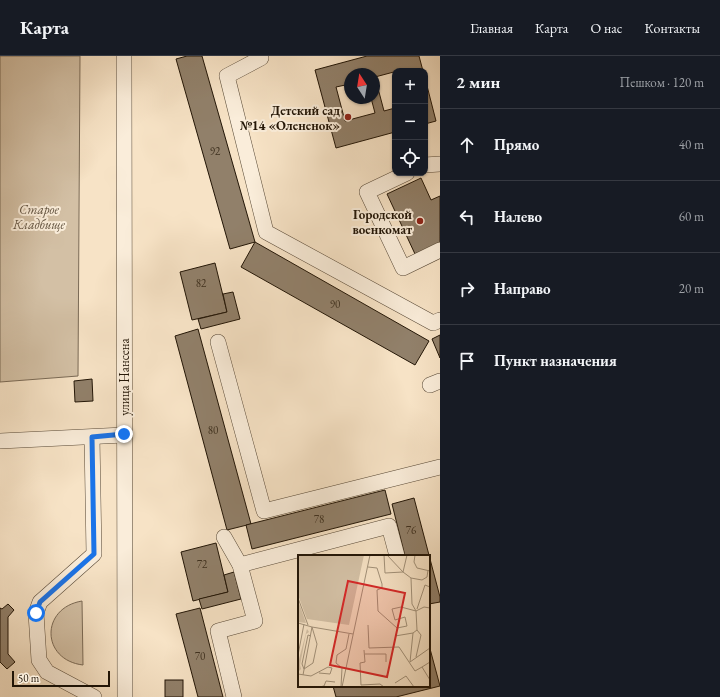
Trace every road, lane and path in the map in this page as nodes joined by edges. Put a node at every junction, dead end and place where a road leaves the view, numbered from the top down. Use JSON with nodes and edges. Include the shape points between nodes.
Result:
{"nodes":[{"id":1,"x":124,"y":56,"type":"edge"},
{"id":2,"x":260,"y":56,"type":"edge"},
{"id":3,"x":440,"y":164,"type":"edge"},
{"id":4,"x":428,"y":165,"type":"edge"},
{"id":5,"x":402,"y":176,"type":"edge"},
{"id":6,"x":440,"y":250,"type":"edge"},
{"id":7,"x":440,"y":320,"type":"edge"},
{"id":8,"x":218,"y":342,"type":"dead end"},
{"id":9,"x":124,"y":434,"type":"junction"},
{"id":10,"x":92,"y":437,"type":"junction"},
{"id":11,"x":0,"y":441,"type":"edge"},
{"id":12,"x":440,"y":467,"type":"edge"},
{"id":13,"x":224,"y":537,"type":"dead end"},
{"id":14,"x":397,"y":555,"type":"edge"},
{"id":15,"x":240,"y":565,"type":"junction"},
{"id":16,"x":94,"y":697,"type":"edge"},
{"id":17,"x":125,"y":697,"type":"edge"},
{"id":18,"x":234,"y":697,"type":"edge"}],
"edges":[{"from":1,"to":9,"type":"street","name":"улица Нансена"},
{"from":2,"to":7,"type":"street","via":[[261,58],[227,76],[266,232],[433,323]]},
{"from":3,"to":4,"type":"street"},
{"from":5,"to":6,"type":"street","via":[[367,192],[403,268]]},
{"from":8,"to":12,"type":"street","via":[[264,511]]},
{"from":9,"to":10,"type":"street"},
{"from":9,"to":17,"type":"street","name":"улица Нансена"},
{"from":10,"to":11,"type":"street"},
{"from":10,"to":16,"type":"street","via":[[94,554],[40,602],[36,613],[39,660],[47,672]]},
{"from":13,"to":15,"type":"street"},
{"from":14,"to":15,"type":"street","via":[[390,526]]},
{"from":15,"to":18,"type":"street","via":[[255,621],[218,632]]}]}
